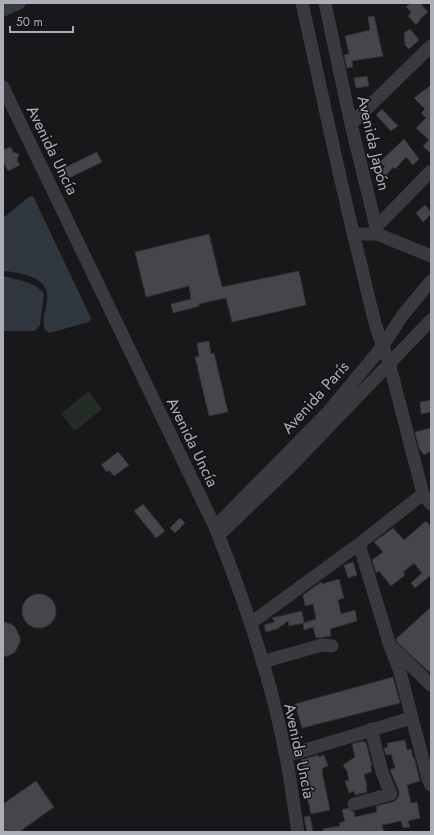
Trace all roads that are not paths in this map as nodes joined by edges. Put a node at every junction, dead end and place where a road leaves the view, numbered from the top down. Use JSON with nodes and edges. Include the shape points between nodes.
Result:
{"nodes":[{"id":1,"x":19,"y":3,"type":"edge"},
{"id":2,"x":302,"y":3,"type":"edge"},
{"id":3,"x":325,"y":3,"type":"edge"},
{"id":4,"x":3,"y":10,"type":"edge"},
{"id":5,"x":429,"y":53,"type":"edge"},
{"id":6,"x":3,"y":87,"type":"edge"},
{"id":7,"x":351,"y":124,"type":"junction"},
{"id":8,"x":431,"y":171,"type":"edge"},
{"id":9,"x":377,"y":230,"type":"junction"},
{"id":10,"x":353,"y":234,"type":"junction"},
{"id":11,"x":431,"y":256,"type":"edge"},
{"id":12,"x":431,"y":281,"type":"edge"},
{"id":13,"x":431,"y":320,"type":"edge"},
{"id":14,"x":382,"y":347,"type":"junction"},
{"id":15,"x":389,"y":362,"type":"junction"},
{"id":16,"x":427,"y":499,"type":"edge"},
{"id":17,"x":217,"y":531,"type":"junction"},
{"id":18,"x":359,"y":544,"type":"junction"},
{"id":19,"x":251,"y":623,"type":"junction"},
{"id":20,"x":332,"y":646,"type":"dead end"},
{"id":21,"x":390,"y":646,"type":"junction"},
{"id":22,"x":262,"y":662,"type":"junction"},
{"id":23,"x":431,"y":686,"type":"edge"},
{"id":24,"x":411,"y":718,"type":"junction"},
{"id":25,"x":371,"y":729,"type":"junction"},
{"id":26,"x":286,"y":756,"type":"junction"},
{"id":27,"x":431,"y":785,"type":"edge"},
{"id":28,"x":354,"y":804,"type":"dead end"},
{"id":29,"x":298,"y":832,"type":"edge"}],
"edges":[{"from":1,"to":4,"type":"street"},
{"from":2,"to":10,"type":"street"},
{"from":3,"to":7,"type":"street","name":"Avenida Japón"},
{"from":5,"to":7,"type":"street"},
{"from":6,"to":17,"type":"street","name":"Avenida Uncía"},
{"from":7,"to":9,"type":"street","name":"Avenida Japón"},
{"from":8,"to":9,"type":"street"},
{"from":9,"to":10,"type":"street"},
{"from":9,"to":11,"type":"street"},
{"from":10,"to":14,"type":"street"},
{"from":12,"to":14,"type":"street","name":"Avenida París","via":[[402,316]]},
{"from":13,"to":15,"type":"street","name":"Avenida París"},
{"from":14,"to":15,"type":"street"},
{"from":14,"to":17,"type":"street","name":"Avenida París","via":[[329,411]]},
{"from":15,"to":16,"type":"street"},
{"from":15,"to":17,"type":"street","name":"Avenida París","via":[[293,464]]},
{"from":16,"to":18,"type":"street"},
{"from":17,"to":19,"type":"street","name":"Avenida Uncía"},
{"from":18,"to":19,"type":"street"},
{"from":18,"to":21,"type":"street"},
{"from":19,"to":22,"type":"street","name":"Avenida Uncía"},
{"from":20,"to":22,"type":"street","via":[[322,645]]},
{"from":21,"to":23,"type":"street"},
{"from":21,"to":24,"type":"street","via":[[400,672]]},
{"from":22,"to":26,"type":"street","name":"Avenida Uncía"},
{"from":24,"to":25,"type":"street"},
{"from":24,"to":27,"type":"street"},
{"from":25,"to":26,"type":"street"},
{"from":25,"to":28,"type":"street","via":[[382,772],[391,794]]},
{"from":26,"to":29,"type":"street","name":"Avenida Uncía"}]}
